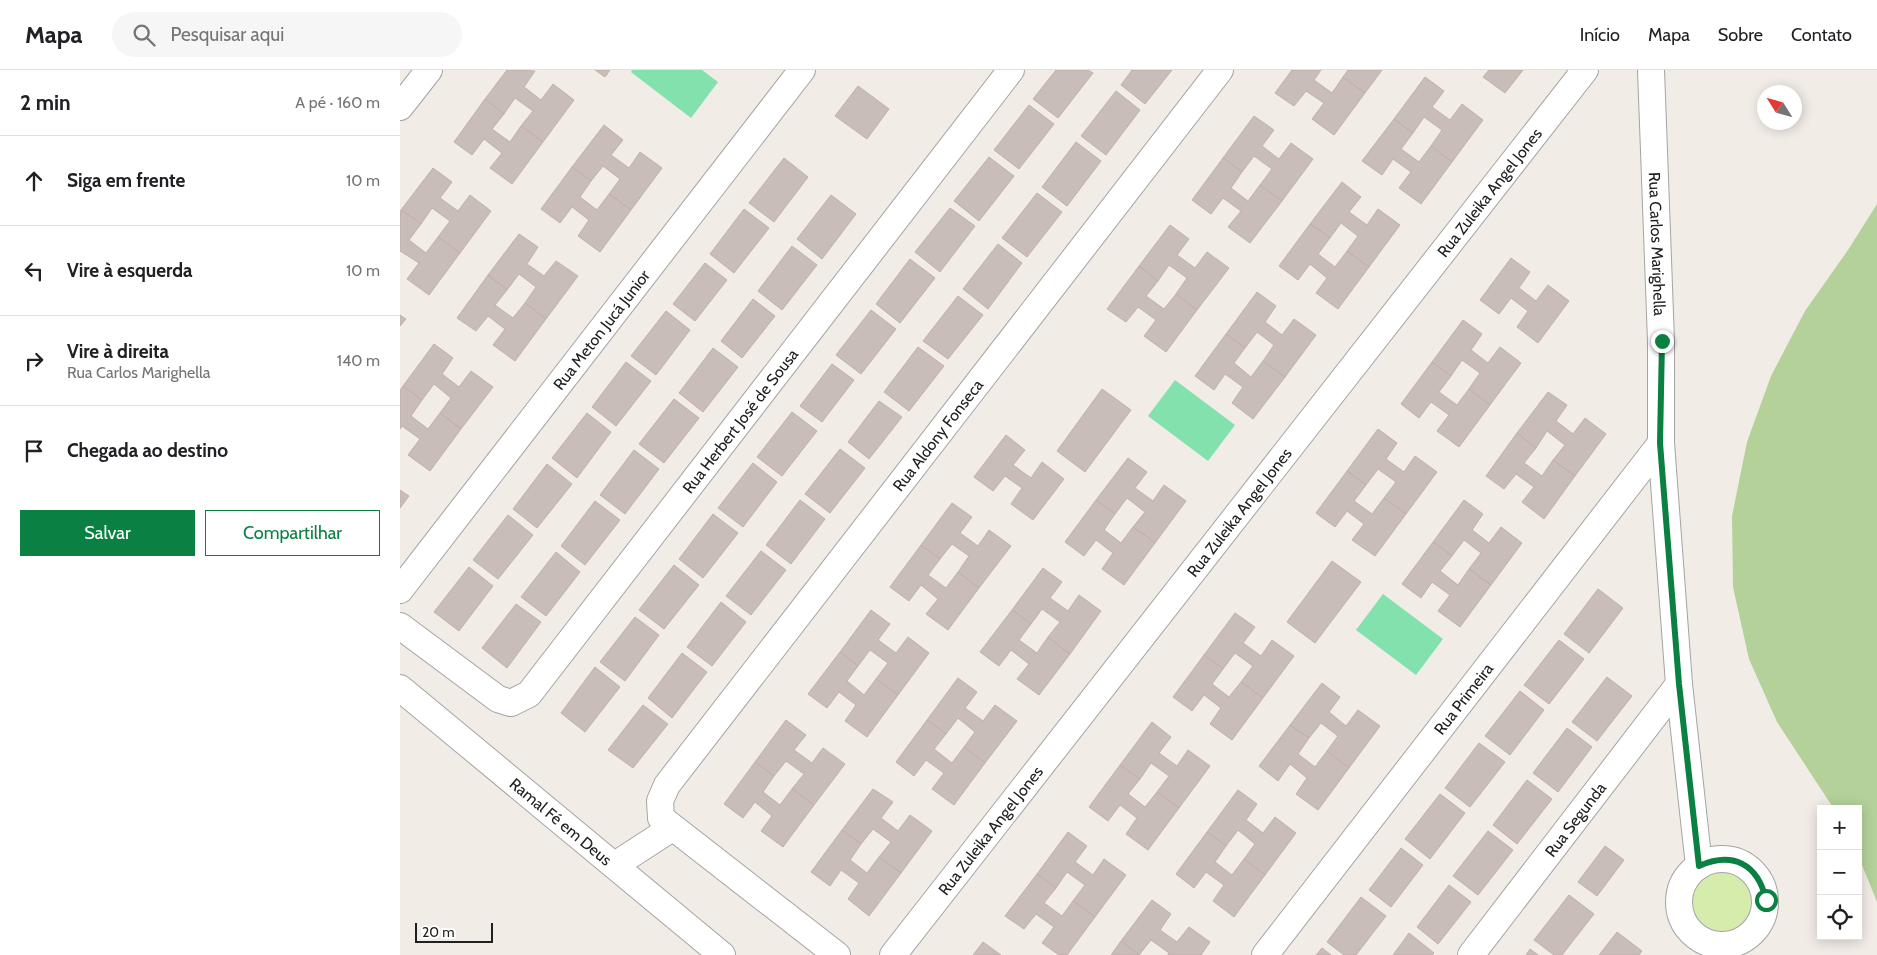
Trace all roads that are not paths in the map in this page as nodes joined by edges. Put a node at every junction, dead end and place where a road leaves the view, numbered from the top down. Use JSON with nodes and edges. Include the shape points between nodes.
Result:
{"nodes":[{"id":1,"x":429,"y":70,"type":"edge"},
{"id":2,"x":802,"y":70,"type":"edge"},
{"id":3,"x":1011,"y":70,"type":"edge"},
{"id":4,"x":1220,"y":70,"type":"edge"},
{"id":5,"x":1585,"y":70,"type":"edge"},
{"id":6,"x":1650,"y":70,"type":"edge"},
{"id":7,"x":400,"y":107,"type":"edge"},
{"id":8,"x":1660,"y":443,"type":"junction"},
{"id":9,"x":400,"y":590,"type":"edge"},
{"id":10,"x":400,"y":626,"type":"edge"},
{"id":11,"x":1679,"y":684,"type":"junction"},
{"id":12,"x":400,"y":688,"type":"edge"},
{"id":13,"x":672,"y":828,"type":"junction"},
{"id":14,"x":615,"y":865,"type":"junction"},
{"id":15,"x":1699,"y":866,"type":"junction"},
{"id":16,"x":1696,"y":948,"type":"edge"},
{"id":17,"x":722,"y":955,"type":"edge"},
{"id":18,"x":836,"y":955,"type":"edge"},
{"id":19,"x":893,"y":955,"type":"edge"},
{"id":20,"x":1265,"y":955,"type":"edge"},
{"id":21,"x":1471,"y":955,"type":"edge"}],
"edges":[{"from":1,"to":7,"type":"street"},
{"from":2,"to":9,"type":"street","name":"Rua Meton Jucá Junior"},
{"from":3,"to":10,"type":"street","name":"Rua Herbert José de Sousa","via":[[529,694],[511,704],[498,699]]},
{"from":4,"to":13,"type":"street","name":"Rua Aldony Fonseca","via":[[666,785],[660,801],[661,818]]},
{"from":5,"to":19,"type":"street","name":"Rua Zuleika Angel Jones"},
{"from":6,"to":8,"type":"street","name":"Rua Carlos Marighella","via":[[1662,341]]},
{"from":8,"to":11,"type":"street","name":"Rua Carlos Marighella"},
{"from":8,"to":20,"type":"street","name":"Rua Primeira"},
{"from":11,"to":15,"type":"street","name":"Rua Carlos Marighella"},
{"from":11,"to":21,"type":"street","name":"Rua Segunda"},
{"from":12,"to":14,"type":"street","name":"Ramal Fé em Deus"},
{"from":13,"to":14,"type":"street"},
{"from":13,"to":18,"type":"street"},
{"from":14,"to":17,"type":"street","name":"Ramal Fé em Deus"},
{"from":15,"to":16,"type":"street","via":[[1690,874],[1679,898],[1684,923]]},
{"from":15,"to":16,"type":"street","via":[[1724,859],[1748,867],[1757,876],[1766,900],[1765,913],[1751,935],[1728,946]]}]}
